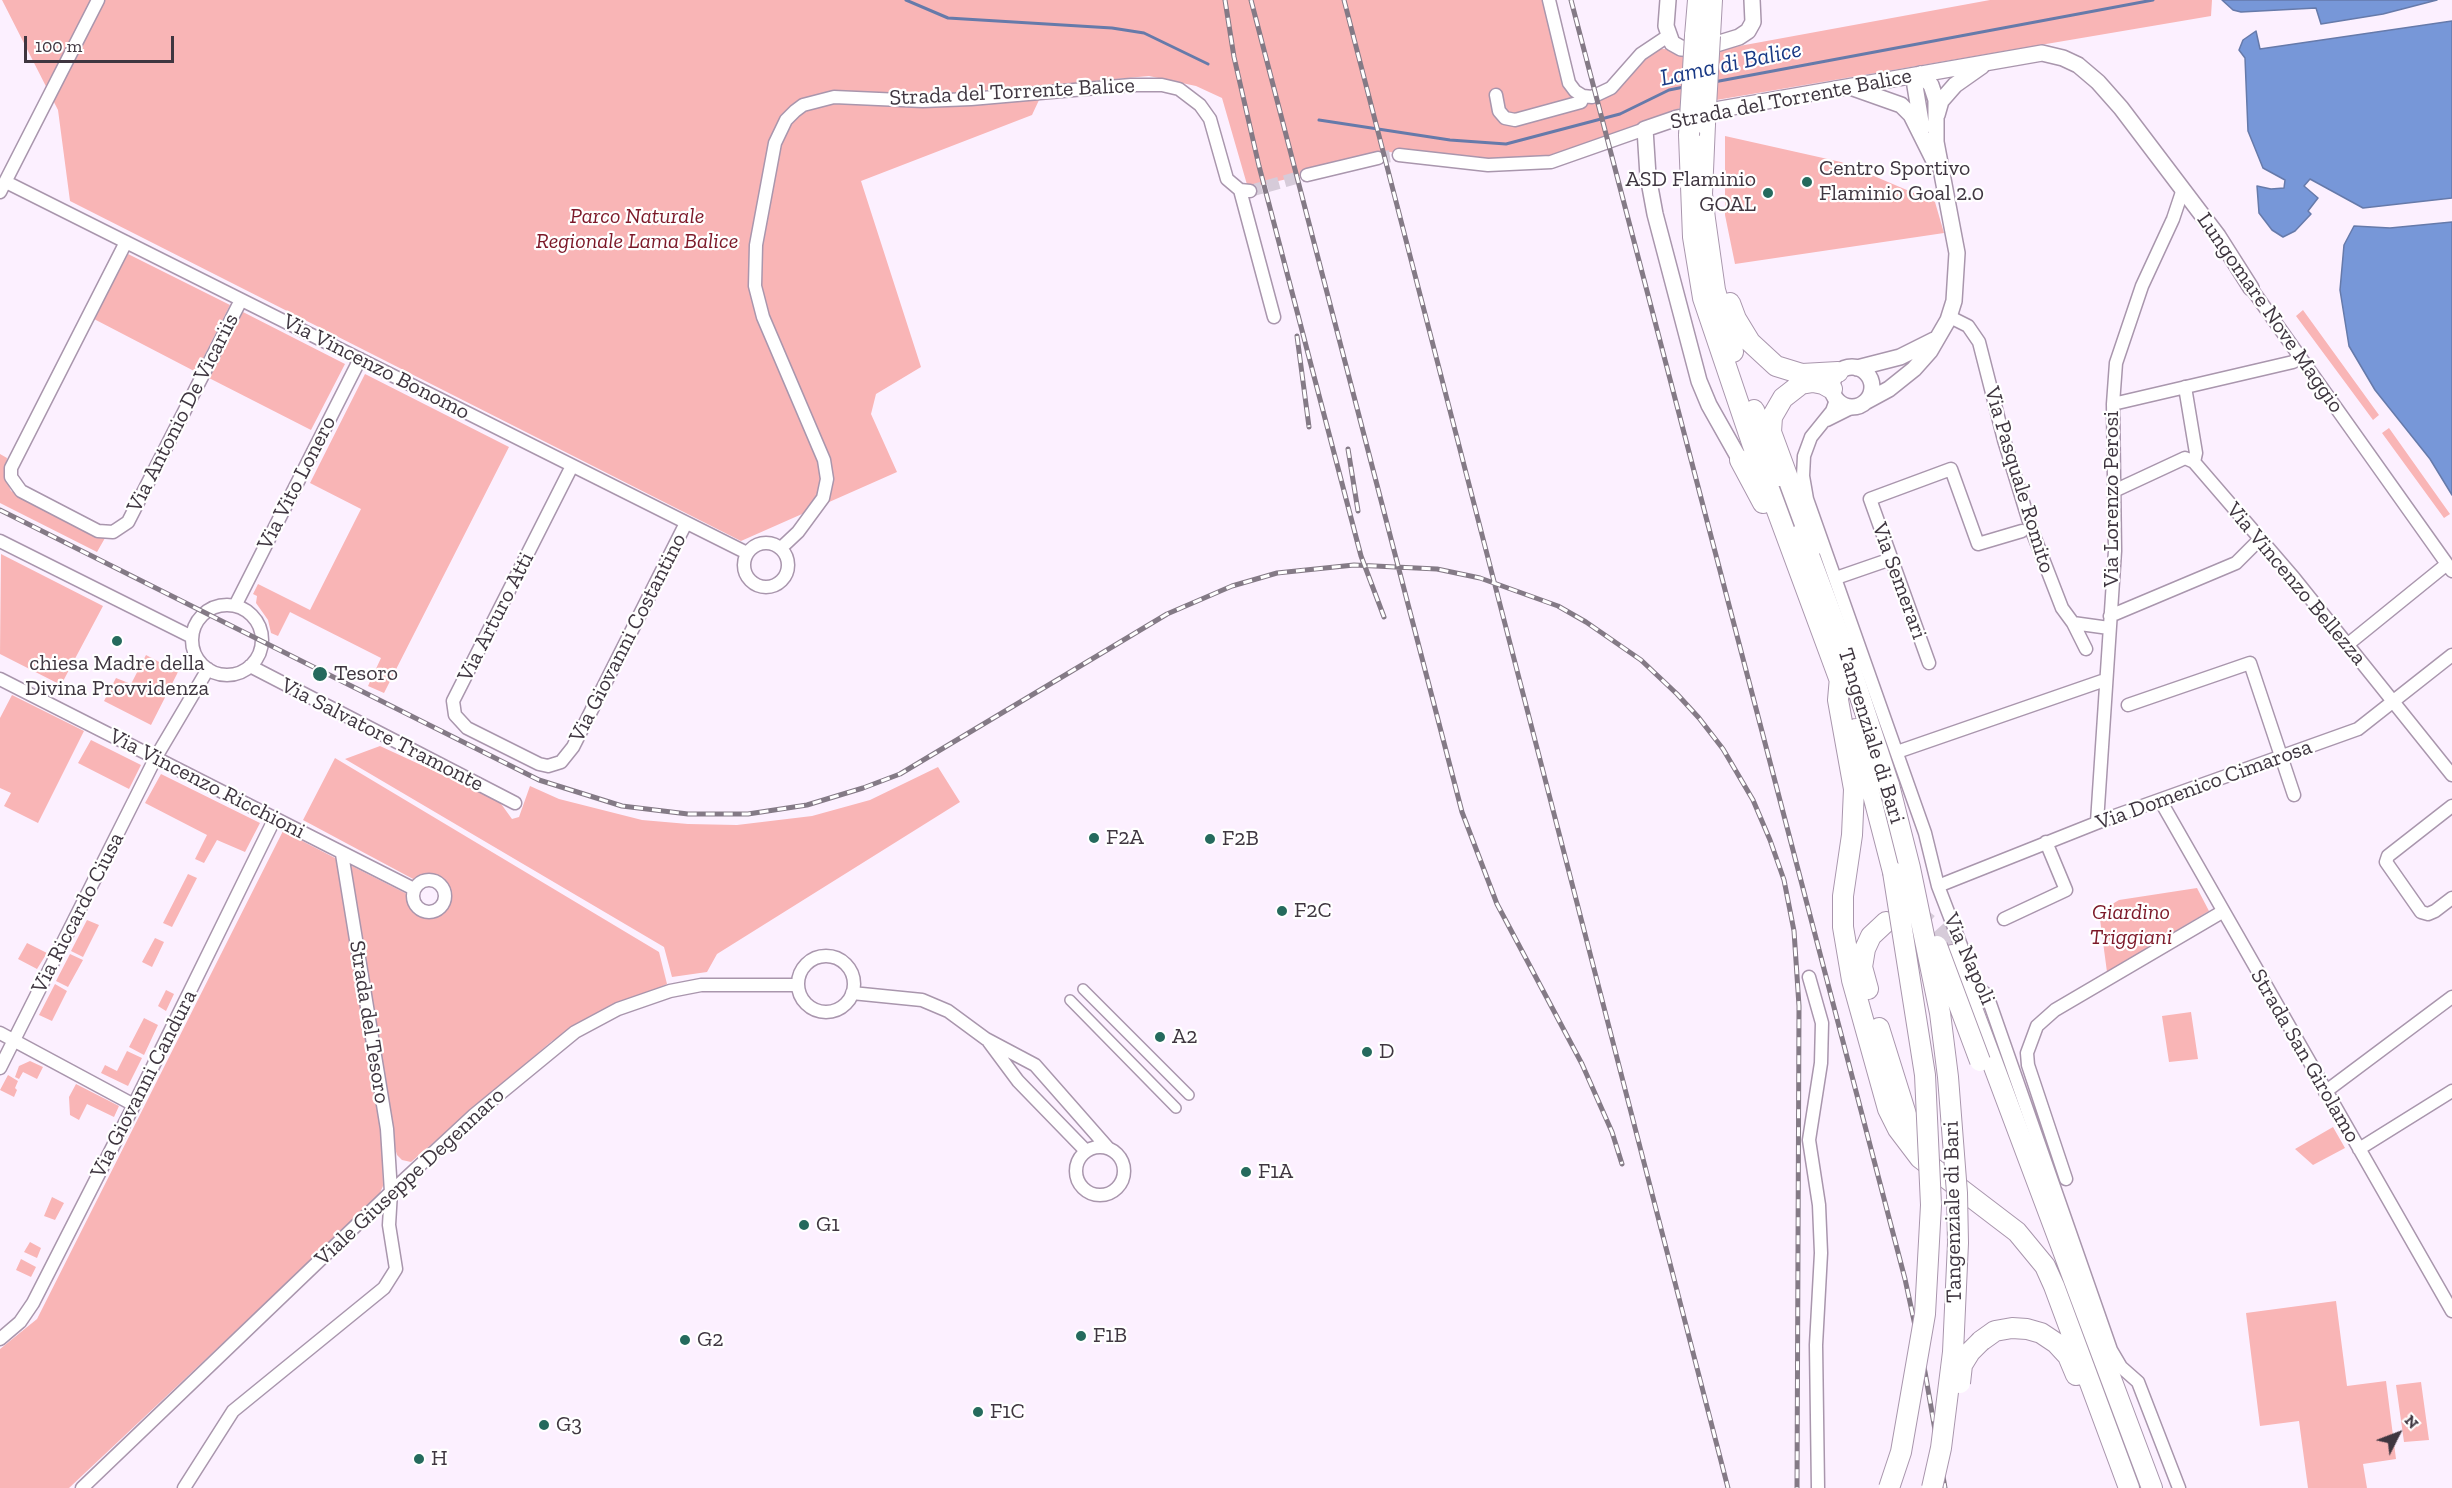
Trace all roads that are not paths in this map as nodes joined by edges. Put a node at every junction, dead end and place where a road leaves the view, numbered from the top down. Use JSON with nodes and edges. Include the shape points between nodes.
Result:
{"nodes":[{"id":1,"x":98,"y":0,"type":"edge"},
{"id":2,"x":1549,"y":0,"type":"edge"},
{"id":3,"x":1668,"y":0,"type":"edge"},
{"id":4,"x":1698,"y":0,"type":"edge"},
{"id":5,"x":1712,"y":0,"type":"edge"},
{"id":6,"x":1752,"y":0,"type":"edge"},
{"id":7,"x":1668,"y":36,"type":"junction"},
{"id":8,"x":1703,"y":36,"type":"junction"},
{"id":9,"x":1986,"y":63,"type":"junction"},
{"id":10,"x":2078,"y":65,"type":"joint"},
{"id":11,"x":1920,"y":74,"type":"junction"},
{"id":12,"x":1850,"y":87,"type":"junction"},
{"id":13,"x":1496,"y":95,"type":"dead end"},
{"id":14,"x":1583,"y":96,"type":"junction"},
{"id":15,"x":1937,"y":118,"type":"junction"},
{"id":16,"x":1645,"y":129,"type":"junction"},
{"id":17,"x":1924,"y":137,"type":"junction"},
{"id":18,"x":1399,"y":155,"type":"tunnel mouth"},
{"id":19,"x":1378,"y":158,"type":"tunnel mouth"},
{"id":20,"x":1307,"y":175,"type":"tunnel mouth"},
{"id":21,"x":1941,"y":176,"type":"junction"},
{"id":22,"x":3,"y":187,"type":"edge"},
{"id":23,"x":2182,"y":189,"type":"junction"},
{"id":24,"x":1705,"y":219,"type":"junction"},
{"id":25,"x":126,"y":242,"type":"junction"},
{"id":26,"x":2251,"y":288,"type":"joint"},
{"id":27,"x":241,"y":300,"type":"junction"},
{"id":28,"x":1274,"y":317,"type":"dead end"},
{"id":29,"x":1950,"y":317,"type":"junction"},
{"id":30,"x":1936,"y":338,"type":"junction"},
{"id":31,"x":360,"y":359,"type":"junction"},
{"id":32,"x":2293,"y":362,"type":"dead end"},
{"id":33,"x":1841,"y":382,"type":"junction"},
{"id":34,"x":2185,"y":387,"type":"junction"},
{"id":35,"x":1859,"y":404,"type":"junction"},
{"id":36,"x":2113,"y":404,"type":"junction"},
{"id":37,"x":1824,"y":422,"type":"junction"},
{"id":38,"x":1740,"y":460,"type":"joint"},
{"id":39,"x":2194,"y":462,"type":"junction"},
{"id":40,"x":572,"y":466,"type":"junction"},
{"id":41,"x":2114,"y":491,"type":"junction"},
{"id":42,"x":686,"y":523,"type":"junction"},
{"id":43,"x":2022,"y":531,"type":"dead end"},
{"id":44,"x":2260,"y":539,"type":"junction"},
{"id":45,"x":0,"y":542,"type":"edge"},
{"id":46,"x":781,"y":548,"type":"junction"},
{"id":47,"x":747,"y":553,"type":"junction"},
{"id":48,"x":1891,"y":560,"type":"junction"},
{"id":49,"x":2450,"y":567,"type":"edge"},
{"id":50,"x":1827,"y":580,"type":"junction"},
{"id":51,"x":235,"y":606,"type":"junction"},
{"id":52,"x":1816,"y":612,"type":"junction"},
{"id":53,"x":2110,"y":622,"type":"junction"},
{"id":54,"x":2073,"y":623,"type":"junction"},
{"id":55,"x":192,"y":637,"type":"junction"},
{"id":56,"x":2347,"y":645,"type":"junction"},
{"id":57,"x":2086,"y":649,"type":"dead end"},
{"id":58,"x":2452,"y":654,"type":"edge"},
{"id":59,"x":1929,"y":663,"type":"dead end"},
{"id":60,"x":250,"y":666,"type":"junction"},
{"id":61,"x":208,"y":669,"type":"junction"},
{"id":62,"x":1840,"y":677,"type":"junction"},
{"id":63,"x":0,"y":679,"type":"edge"},
{"id":64,"x":2105,"y":680,"type":"junction"},
{"id":65,"x":2393,"y":702,"type":"junction"},
{"id":66,"x":2128,"y":705,"type":"dead end"},
{"id":67,"x":506,"y":747,"type":"joint"},
{"id":68,"x":1897,"y":752,"type":"junction"},
{"id":69,"x":156,"y":757,"type":"junction"},
{"id":70,"x":2282,"y":757,"type":"junction"},
{"id":71,"x":2452,"y":775,"type":"edge"},
{"id":72,"x":1889,"y":785,"type":"junction"},
{"id":73,"x":2294,"y":795,"type":"dead end"},
{"id":74,"x":2160,"y":800,"type":"junction"},
{"id":75,"x":515,"y":803,"type":"dead end"},
{"id":76,"x":2452,"y":806,"type":"edge"},
{"id":77,"x":274,"y":820,"type":"junction"},
{"id":78,"x":2097,"y":822,"type":"junction"},
{"id":79,"x":2046,"y":842,"type":"junction"},
{"id":80,"x":342,"y":854,"type":"junction"},
{"id":81,"x":1938,"y":886,"type":"junction"},
{"id":82,"x":414,"y":889,"type":"dead end"},
{"id":83,"x":2452,"y":898,"type":"edge"},
{"id":84,"x":2222,"y":912,"type":"junction"},
{"id":85,"x":2004,"y":919,"type":"dead end"},
{"id":86,"x":1886,"y":922,"type":"dead end"},
{"id":87,"x":1952,"y":955,"type":"tunnel mouth"},
{"id":88,"x":1809,"y":977,"type":"dead end"},
{"id":89,"x":797,"y":985,"type":"junction"},
{"id":90,"x":1083,"y":989,"type":"dead end"},
{"id":91,"x":852,"y":993,"type":"junction"},
{"id":92,"x":2452,"y":997,"type":"edge"},
{"id":93,"x":1070,"y":1000,"type":"dead end"},
{"id":94,"x":0,"y":1033,"type":"edge"},
{"id":95,"x":986,"y":1039,"type":"junction"},
{"id":96,"x":15,"y":1040,"type":"junction"},
{"id":97,"x":0,"y":1068,"type":"edge"},
{"id":98,"x":2452,"y":1091,"type":"edge"},
{"id":99,"x":2325,"y":1092,"type":"junction"},
{"id":100,"x":1189,"y":1095,"type":"dead end"},
{"id":101,"x":134,"y":1105,"type":"junction"},
{"id":102,"x":1176,"y":1108,"type":"dead end"},
{"id":103,"x":1108,"y":1148,"type":"junction"},
{"id":104,"x":2359,"y":1149,"type":"junction"},
{"id":105,"x":1086,"y":1151,"type":"junction"},
{"id":106,"x":2066,"y":1179,"type":"dead end"},
{"id":107,"x":390,"y":1191,"type":"junction"},
{"id":108,"x":1930,"y":1255,"type":"junction"},
{"id":109,"x":2452,"y":1311,"type":"edge"},
{"id":110,"x":0,"y":1339,"type":"edge"},
{"id":111,"x":1941,"y":1448,"type":"junction"},
{"id":112,"x":82,"y":1488,"type":"edge"},
{"id":113,"x":184,"y":1488,"type":"edge"},
{"id":114,"x":1818,"y":1488,"type":"edge"},
{"id":115,"x":1889,"y":1488,"type":"edge"},
{"id":116,"x":1932,"y":1488,"type":"edge"},
{"id":117,"x":2118,"y":1488,"type":"edge"},
{"id":118,"x":2129,"y":1488,"type":"edge"},
{"id":119,"x":2140,"y":1488,"type":"edge"},
{"id":120,"x":2152,"y":1488,"type":"edge"},
{"id":121,"x":2179,"y":1488,"type":"edge"}],
"edges":[{"from":1,"to":22,"type":"street"},
{"from":2,"to":14,"type":"street","via":[[1569,83]]},
{"from":3,"to":7,"type":"street"},
{"from":4,"to":8,"type":"highway","name":"Tangenziale di Bari"},
{"from":5,"to":8,"type":"highway","name":"Tangenziale di Bari"},
{"from":6,"to":7,"type":"street","via":[[1753,22],[1739,37],[1700,49],[1681,48]]},
{"from":7,"to":14,"type":"street","via":[[1641,54],[1611,88],[1592,97]]},
{"from":8,"to":24,"type":"highway","name":"Tangenziale di Bari","bridge":true},
{"from":8,"to":52,"type":"highway","name":"Tangenziale di Bari","bridge":true,"via":[[1689,135],[1696,266],[1711,326]]},
{"from":9,"to":10,"type":"street","name":"Strada del Torrente Balice","via":[[2042,53]]},
{"from":9,"to":11,"type":"street","name":"Strada del Torrente Balice"},
{"from":9,"to":15,"type":"street","via":[[1954,85],[1941,101]]},
{"from":10,"to":23,"type":"street","name":"Lungomare Nove Maggio","via":[[2121,108]]},
{"from":11,"to":12,"type":"street","name":"Strada del Torrente Balice"},
{"from":11,"to":15,"type":"street","via":[[1931,85]]},
{"from":11,"to":17,"type":"street","via":[[1915,86]]},
{"from":12,"to":16,"type":"street","name":"Strada del Torrente Balice","via":[[1715,110]]},
{"from":12,"to":17,"type":"street","via":[[1901,105]]},
{"from":13,"to":14,"type":"street","via":[[1499,111],[1505,118],[1515,120],[1581,102]]},
{"from":15,"to":21,"type":"street"},
{"from":16,"to":18,"type":"street","name":"Strada del Torrente Balice","via":[[1551,162],[1488,165]]},
{"from":16,"to":38,"type":"street","via":[[1655,214],[1699,381]]},
{"from":17,"to":21,"type":"street"},
{"from":19,"to":20,"type":"street"},
{"from":21,"to":29,"type":"street","via":[[1957,253]]},
{"from":22,"to":25,"type":"street","name":"Via Vincenzo Bonomo"},
{"from":23,"to":26,"type":"street","name":"Lungomare Nove Maggio"},
{"from":23,"to":36,"type":"street","name":"Via Lorenzo Perosi","via":[[2174,219],[2142,286],[2116,363]]},
{"from":24,"to":33,"type":"highway","via":[[1720,258],[1729,300],[1750,342],[1763,356],[1789,372]]},
{"from":24,"to":50,"type":"highway","name":"Tangenziale di Bari","via":[[1715,290],[1732,347]]},
{"from":25,"to":27,"type":"street","name":"Via Vincenzo Bonomo"},
{"from":25,"to":27,"type":"street","name":"Via Antonio De Vicariis","via":[[11,468],[11,477],[21,491],[60,511],[105,532],[113,532],[128,522]]},
{"from":26,"to":49,"type":"street","name":"Lungomare Nove Maggio"},
{"from":27,"to":31,"type":"street","name":"Via Vincenzo Bonomo"},
{"from":28,"to":46,"type":"street","name":"Strada del Torrente Balice","via":[[1245,190],[1227,179],[1210,119],[1200,105],[1179,89],[1131,85],[923,101],[834,97],[803,105],[786,120],[775,143],[756,245],[755,286],[763,317],[824,460],[827,479],[823,498]]},
{"from":29,"to":30,"type":"street"},
{"from":29,"to":54,"type":"street","name":"Via Pasquale Romito","via":[[1968,326],[1979,342],[2031,528],[2062,608]]},
{"from":30,"to":33,"type":"street"},
{"from":30,"to":35,"type":"street","via":[[1914,369],[1889,389]]},
{"from":31,"to":40,"type":"street","name":"Via Vincenzo Bonomo"},
{"from":31,"to":51,"type":"street","name":"Via Vito Lonero"},
{"from":32,"to":34,"type":"street"},
{"from":33,"to":35,"type":"street","via":[[1841,404]]},
{"from":33,"to":35,"type":"street","via":[[1863,370],[1870,380],[1871,392]]},
{"from":33,"to":37,"type":"street","name":"Via Napoli"},
{"from":33,"to":50,"type":"highway","via":[[1801,384],[1791,390],[1772,417],[1771,432]]},
{"from":34,"to":36,"type":"street"},
{"from":34,"to":39,"type":"street","via":[[2196,453]]},
{"from":35,"to":37,"type":"street","name":"Via Napoli"},
{"from":36,"to":41,"type":"street","name":"Via Lorenzo Perosi"},
{"from":37,"to":50,"type":"street","name":"Via Napoli","via":[[1811,437],[1804,456],[1803,476]]},
{"from":38,"to":52,"type":"highway","via":[[1764,504],[1787,561]]},
{"from":39,"to":41,"type":"street","via":[[2185,458]]},
{"from":39,"to":44,"type":"street","name":"Via Vincenzo Bellezza"},
{"from":40,"to":42,"type":"street","name":"Via Vincenzo Bonomo"},
{"from":40,"to":67,"type":"street","name":"Via Arturo Atti","via":[[453,700],[459,722]]},
{"from":41,"to":53,"type":"street","name":"Via Lorenzo Perosi"},
{"from":42,"to":47,"type":"street","name":"Via Vincenzo Bonomo"},
{"from":42,"to":67,"type":"street","name":"Via Giovanni Costantino","via":[[568,755],[548,766]]},
{"from":43,"to":48,"type":"street","name":"Via Semerari","via":[[1978,544],[1951,469],[1870,499]]},
{"from":44,"to":53,"type":"street","via":[[2236,562]]},
{"from":44,"to":56,"type":"street","name":"Via Vincenzo Bellezza"},
{"from":45,"to":55,"type":"street"},
{"from":46,"to":47,"type":"street","via":[[762,543]]},
{"from":46,"to":47,"type":"street","via":[[788,569],[785,577],[773,586],[751,582],[744,568]]},
{"from":48,"to":50,"type":"street"},
{"from":48,"to":59,"type":"street","name":"Via Semerari"},
{"from":49,"to":56,"type":"street"},
{"from":50,"to":68,"type":"street","name":"Via Napoli"},
{"from":50,"to":72,"type":"highway","name":"Tangenziale di Bari","via":[[1845,651]]},
{"from":51,"to":55,"type":"street","via":[[207,611],[196,623]]},
{"from":51,"to":60,"type":"street","via":[[246,610],[262,637],[261,648]]},
{"from":52,"to":62,"type":"highway","name":"Tangenziale di Bari"},
{"from":53,"to":54,"type":"street"},
{"from":53,"to":64,"type":"street","name":"Via Lorenzo Perosi"},
{"from":54,"to":57,"type":"street","name":"Via Pasquale Romito"},
{"from":55,"to":61,"type":"street","via":[[195,655]]},
{"from":56,"to":65,"type":"street","name":"Via Vincenzo Bellezza"},
{"from":58,"to":65,"type":"street","name":"Via Domenico Cimarosa"},
{"from":60,"to":61,"type":"street","via":[[230,675]]},
{"from":60,"to":75,"type":"street","name":"Via Salvatore Tramonte"},
{"from":61,"to":69,"type":"street","name":"Via Riccardo Ciusa"},
{"from":62,"to":108,"type":"highway","name":"Tangenziale di Bari","bridge":true,"via":[[1893,872],[1925,1075],[1931,1174]]},
{"from":62,"to":118,"type":"highway","via":[[1838,700],[1854,789],[1843,896],[1844,935],[1852,980],[1888,1109],[1920,1158],[2017,1232],[2045,1266]]},
{"from":63,"to":69,"type":"street","name":"Via Vincenzo Ricchioni"},
{"from":64,"to":68,"type":"street"},
{"from":64,"to":78,"type":"street","name":"Via Lorenzo Perosi"},
{"from":65,"to":70,"type":"street","name":"Via Domenico Cimarosa","via":[[2358,729]]},
{"from":65,"to":71,"type":"street","name":"Via Vincenzo Bellezza"},
{"from":66,"to":70,"type":"street","via":[[2250,663]]},
{"from":68,"to":81,"type":"street","name":"Via Napoli","via":[[1925,833]]},
{"from":69,"to":77,"type":"street","name":"Via Vincenzo Ricchioni"},
{"from":69,"to":96,"type":"street","name":"Via Riccardo Ciusa"},
{"from":70,"to":73,"type":"street"},
{"from":70,"to":74,"type":"street","name":"Via Domenico Cimarosa"},
{"from":72,"to":111,"type":"highway","name":"Tangenziale di Bari","bridge":true,"via":[[1940,1013],[1953,1133],[1958,1243],[1953,1352]]},
{"from":72,"to":119,"type":"highway","bridge":true,"via":[[1943,964]]},
{"from":74,"to":78,"type":"street","name":"Via Domenico Cimarosa"},
{"from":74,"to":84,"type":"street","name":"Strada San Girolamo"},
{"from":76,"to":83,"type":"street","via":[[2388,856],[2386,862],[2421,912],[2435,911]]},
{"from":77,"to":80,"type":"street","name":"Via Vincenzo Ricchioni"},
{"from":77,"to":101,"type":"street","name":"Via Giovanni Candura"},
{"from":78,"to":79,"type":"street","name":"Via Domenico Cimarosa"},
{"from":79,"to":81,"type":"street","name":"Via Domenico Cimarosa"},
{"from":79,"to":85,"type":"street","via":[[2066,890]]},
{"from":80,"to":82,"type":"street","name":"Via Vincenzo Ricchioni"},
{"from":80,"to":107,"type":"street","name":"Strada del Tesoro","via":[[387,1129]]},
{"from":81,"to":121,"type":"street","name":"Via Napoli","via":[[1977,987],[1987,995],[2111,1350],[2121,1367],[2138,1382]]},
{"from":84,"to":99,"type":"street","name":"Strada San Girolamo"},
{"from":84,"to":106,"type":"street","via":[[2055,1010],[2037,1026],[2027,1053],[2028,1065]]},
{"from":86,"to":108,"type":"highway","bridge":true,"via":[[1871,936],[1863,967],[1915,1143]]},
{"from":87,"to":120,"type":"highway"},
{"from":88,"to":114,"type":"street","via":[[1822,1023],[1821,1063],[1809,1140],[1819,1205],[1821,1253],[1816,1345]]},
{"from":89,"to":91,"type":"street","via":[[807,1006],[822,1012],[844,1006]]},
{"from":89,"to":91,"type":"street","via":[[808,962],[824,955],[833,956],[853,975]]},
{"from":89,"to":107,"type":"street","name":"Viale Giuseppe Degennaro","via":[[701,985],[670,990],[618,1009],[575,1032],[533,1065]]},
{"from":90,"to":100,"type":"street"},
{"from":91,"to":95,"type":"street","via":[[922,1000],[948,1011]]},
{"from":92,"to":99,"type":"street"},
{"from":93,"to":102,"type":"street"},
{"from":94,"to":96,"type":"street"},
{"from":95,"to":103,"type":"street","via":[[1035,1065]]},
{"from":95,"to":105,"type":"street","via":[[1024,1088]]},
{"from":96,"to":97,"type":"street","name":"Via Riccardo Ciusa"},
{"from":96,"to":101,"type":"street"},
{"from":98,"to":104,"type":"street"},
{"from":99,"to":104,"type":"street","name":"Strada San Girolamo"},
{"from":101,"to":110,"type":"street","name":"Via Giovanni Candura","via":[[33,1304]]},
{"from":103,"to":105,"type":"street"},
{"from":103,"to":105,"type":"street","via":[[1119,1156],[1124,1169],[1120,1185],[1104,1195],[1090,1194],[1077,1178],[1077,1165]]},
{"from":104,"to":109,"type":"street","name":"Strada San Girolamo"},
{"from":107,"to":112,"type":"street","name":"Viale Giuseppe Degennaro"},
{"from":107,"to":113,"type":"street","name":"Strada del Tesoro","via":[[389,1225],[396,1269],[384,1288],[232,1411]]},
{"from":108,"to":115,"type":"highway","name":"Tangenziale di Bari","bridge":true,"via":[[1913,1393]]},
{"from":111,"to":116,"type":"highway","name":"Tangenziale di Bari","bridge":true},
{"from":111,"to":117,"type":"highway","bridge":true,"via":[[1953,1431],[1962,1365],[1970,1352],[1995,1331],[2027,1329],[2056,1343],[2068,1356]]}]}
